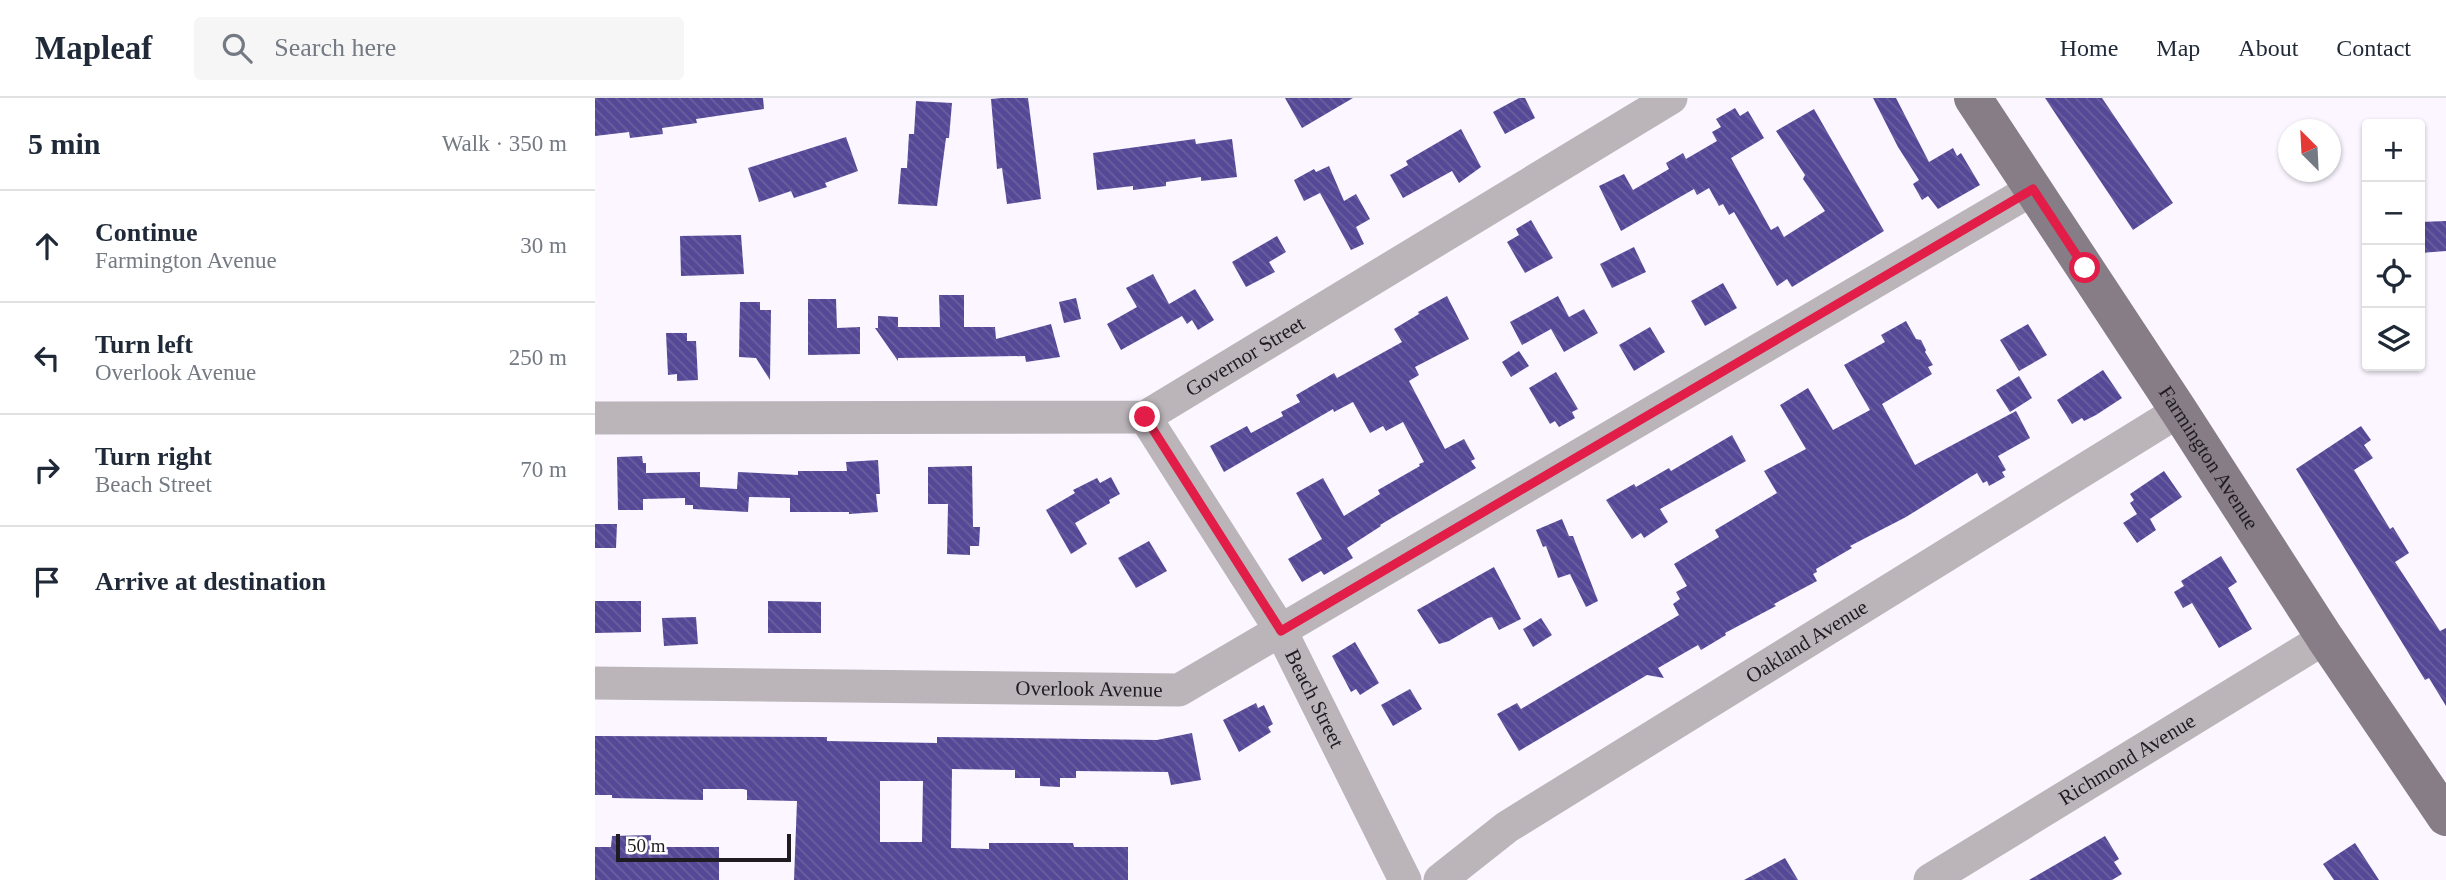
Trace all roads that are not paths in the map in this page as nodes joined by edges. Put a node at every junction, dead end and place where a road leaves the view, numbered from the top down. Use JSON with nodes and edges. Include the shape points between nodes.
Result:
{"nodes":[{"id":1,"x":1671,"y":98,"type":"edge"},
{"id":2,"x":1973,"y":98,"type":"edge"},
{"id":3,"x":2033,"y":189,"type":"junction"},
{"id":4,"x":2179,"y":411,"type":"junction"},
{"id":5,"x":1145,"y":417,"type":"junction"},
{"id":6,"x":595,"y":418,"type":"edge"},
{"id":7,"x":1281,"y":631,"type":"junction"},
{"id":8,"x":2325,"y":638,"type":"junction"},
{"id":9,"x":595,"y":683,"type":"edge"},
{"id":10,"x":2446,"y":817,"type":"edge"},
{"id":11,"x":1405,"y":880,"type":"edge"},
{"id":12,"x":1440,"y":880,"type":"edge"},
{"id":13,"x":1930,"y":880,"type":"edge"}],
"edges":[{"from":1,"to":5,"type":"street","name":"Governor Street"},
{"from":2,"to":3,"type":"main road","name":"Farmington Avenue"},
{"from":3,"to":4,"type":"main road","name":"Farmington Avenue"},
{"from":3,"to":7,"type":"street","name":"Overlook Avenue"},
{"from":4,"to":8,"type":"main road","name":"Farmington Avenue"},
{"from":4,"to":12,"type":"street","name":"Oakland Avenue","via":[[1507,827]]},
{"from":5,"to":6,"type":"street"},
{"from":5,"to":7,"type":"street","name":"Beach Street"},
{"from":7,"to":9,"type":"street","name":"Overlook Avenue","via":[[1179,690]]},
{"from":7,"to":11,"type":"street","name":"Beach Street"},
{"from":8,"to":10,"type":"main road","name":"Farmington Avenue"},
{"from":8,"to":13,"type":"street","name":"Richmond Avenue"}]}
